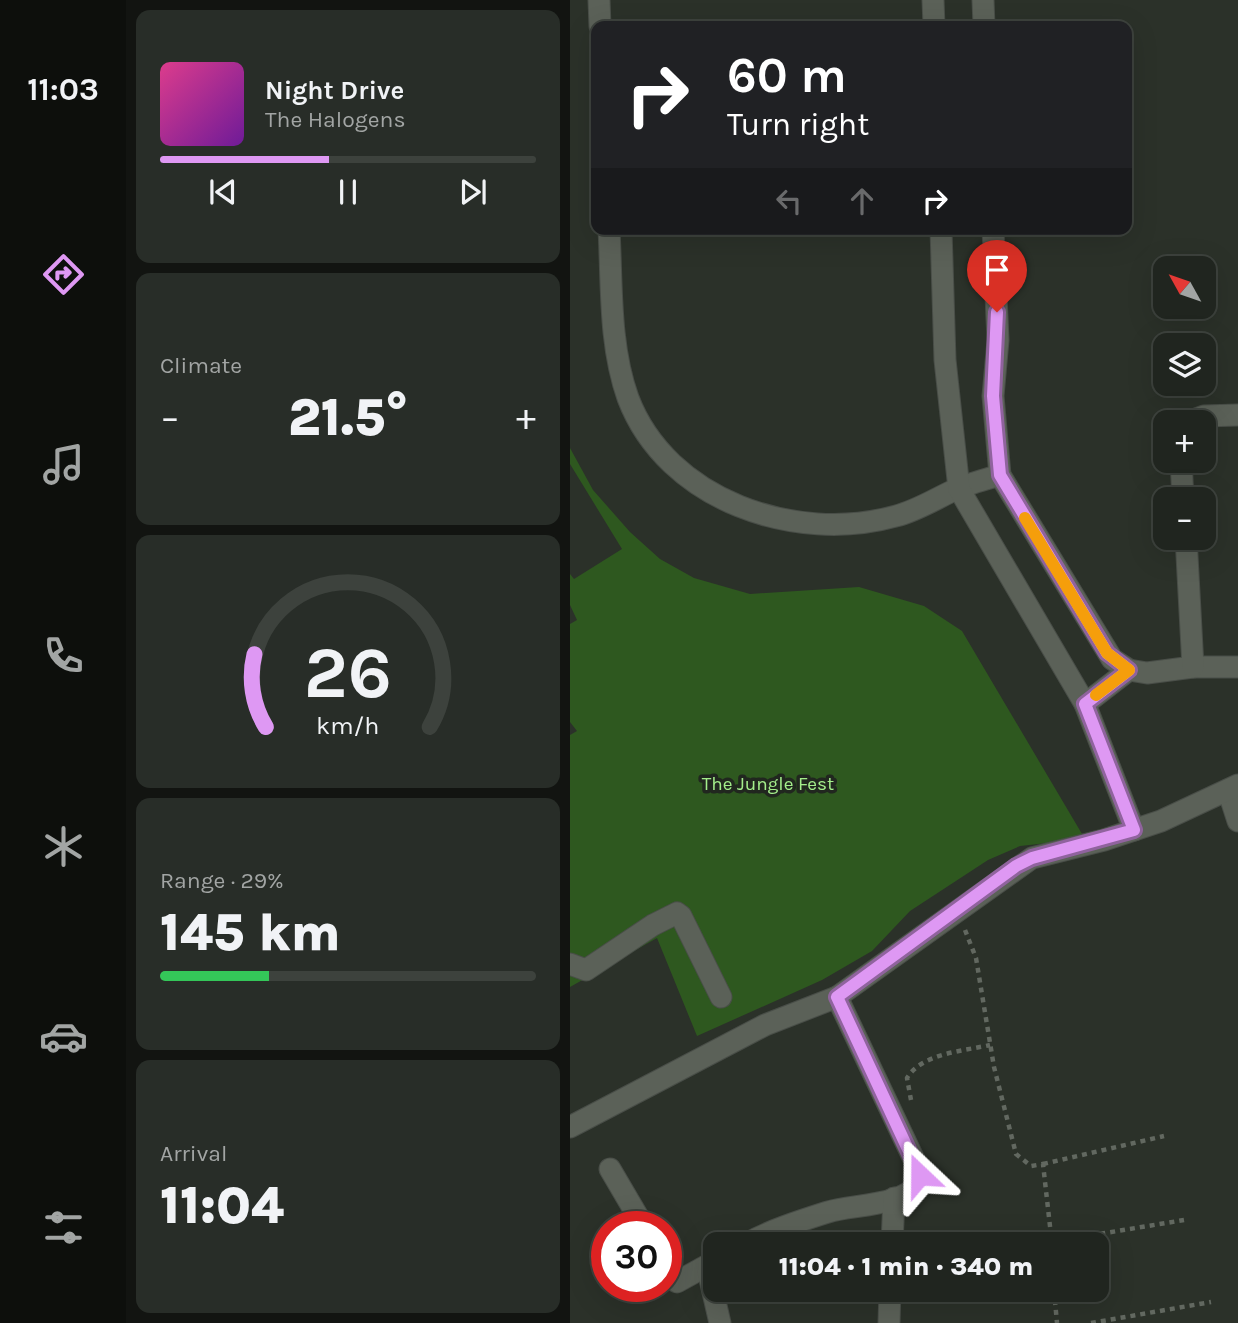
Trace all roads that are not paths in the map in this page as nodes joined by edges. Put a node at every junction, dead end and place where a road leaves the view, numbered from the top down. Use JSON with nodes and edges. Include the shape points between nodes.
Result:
{"nodes":[{"id":1,"x":599,"y":0,"type":"edge"},
{"id":2,"x":933,"y":0,"type":"edge"},
{"id":3,"x":983,"y":0,"type":"edge"},
{"id":4,"x":600,"y":21,"type":"edge"},
{"id":5,"x":933,"y":21,"type":"edge"},
{"id":6,"x":984,"y":21,"type":"edge"},
{"id":7,"x":609,"y":235,"type":"edge"},
{"id":8,"x":940,"y":235,"type":"edge"},
{"id":9,"x":993,"y":235,"type":"edge"},
{"id":10,"x":1237,"y":415,"type":"edge"},
{"id":11,"x":1216,"y":416,"type":"edge"},
{"id":12,"x":1000,"y":475,"type":"junction"},
{"id":13,"x":959,"y":488,"type":"junction"},
{"id":14,"x":1187,"y":550,"type":"edge"},
{"id":15,"x":1193,"y":667,"type":"junction"},
{"id":16,"x":1237,"y":667,"type":"edge"},
{"id":17,"x":1129,"y":670,"type":"junction"},
{"id":18,"x":1085,"y":704,"type":"junction"},
{"id":19,"x":1233,"y":788,"type":"edge"},
{"id":20,"x":1237,"y":821,"type":"edge"},
{"id":21,"x":1134,"y":830,"type":"junction"},
{"id":22,"x":570,"y":964,"type":"edge"},
{"id":23,"x":837,"y":997,"type":"junction"},
{"id":24,"x":720,"y":998,"type":"dead end"},
{"id":25,"x":570,"y":1126,"type":"edge"},
{"id":26,"x":610,"y":1169,"type":"dead end"},
{"id":27,"x":894,"y":1198,"type":"junction"},
{"id":28,"x":635,"y":1211,"type":"edge"},
{"id":29,"x":778,"y":1232,"type":"edge"},
{"id":30,"x":893,"y":1232,"type":"edge"},
{"id":31,"x":703,"y":1267,"type":"edge"},
{"id":32,"x":682,"y":1279,"type":"edge"},
{"id":33,"x":717,"y":1302,"type":"edge"},
{"id":34,"x":890,"y":1302,"type":"edge"},
{"id":35,"x":720,"y":1323,"type":"edge"},
{"id":36,"x":889,"y":1323,"type":"edge"}],
"edges":[{"from":1,"to":4,"type":"street"},
{"from":2,"to":5,"type":"street"},
{"from":3,"to":6,"type":"street"},
{"from":7,"to":13,"type":"street","via":[[615,343],[628,398],[655,445],[694,481],[748,511],[827,524],[896,517]]},
{"from":8,"to":13,"type":"street","via":[[945,360]]},
{"from":9,"to":12,"type":"street","via":[[998,340],[993,396]]},
{"from":10,"to":11,"type":"street"},
{"from":12,"to":13,"type":"street"},
{"from":12,"to":17,"type":"street","via":[[1107,653]]},
{"from":13,"to":18,"type":"street"},
{"from":14,"to":15,"type":"street"},
{"from":15,"to":16,"type":"street"},
{"from":15,"to":17,"type":"street","via":[[1147,673]]},
{"from":17,"to":18,"type":"street"},
{"from":18,"to":21,"type":"street"},
{"from":19,"to":20,"type":"street"},
{"from":19,"to":21,"type":"street"},
{"from":21,"to":23,"type":"street","via":[[1032,858]]},
{"from":22,"to":24,"type":"street","via":[[586,970],[677,913]]},
{"from":23,"to":25,"type":"street","via":[[765,1025]]},
{"from":23,"to":27,"type":"street","via":[[918,1168],[920,1182]]},
{"from":26,"to":28,"type":"street"},
{"from":27,"to":29,"type":"street","via":[[830,1212]]},
{"from":27,"to":30,"type":"street"},
{"from":31,"to":32,"type":"street"},
{"from":33,"to":35,"type":"street"},
{"from":34,"to":36,"type":"street"}]}
